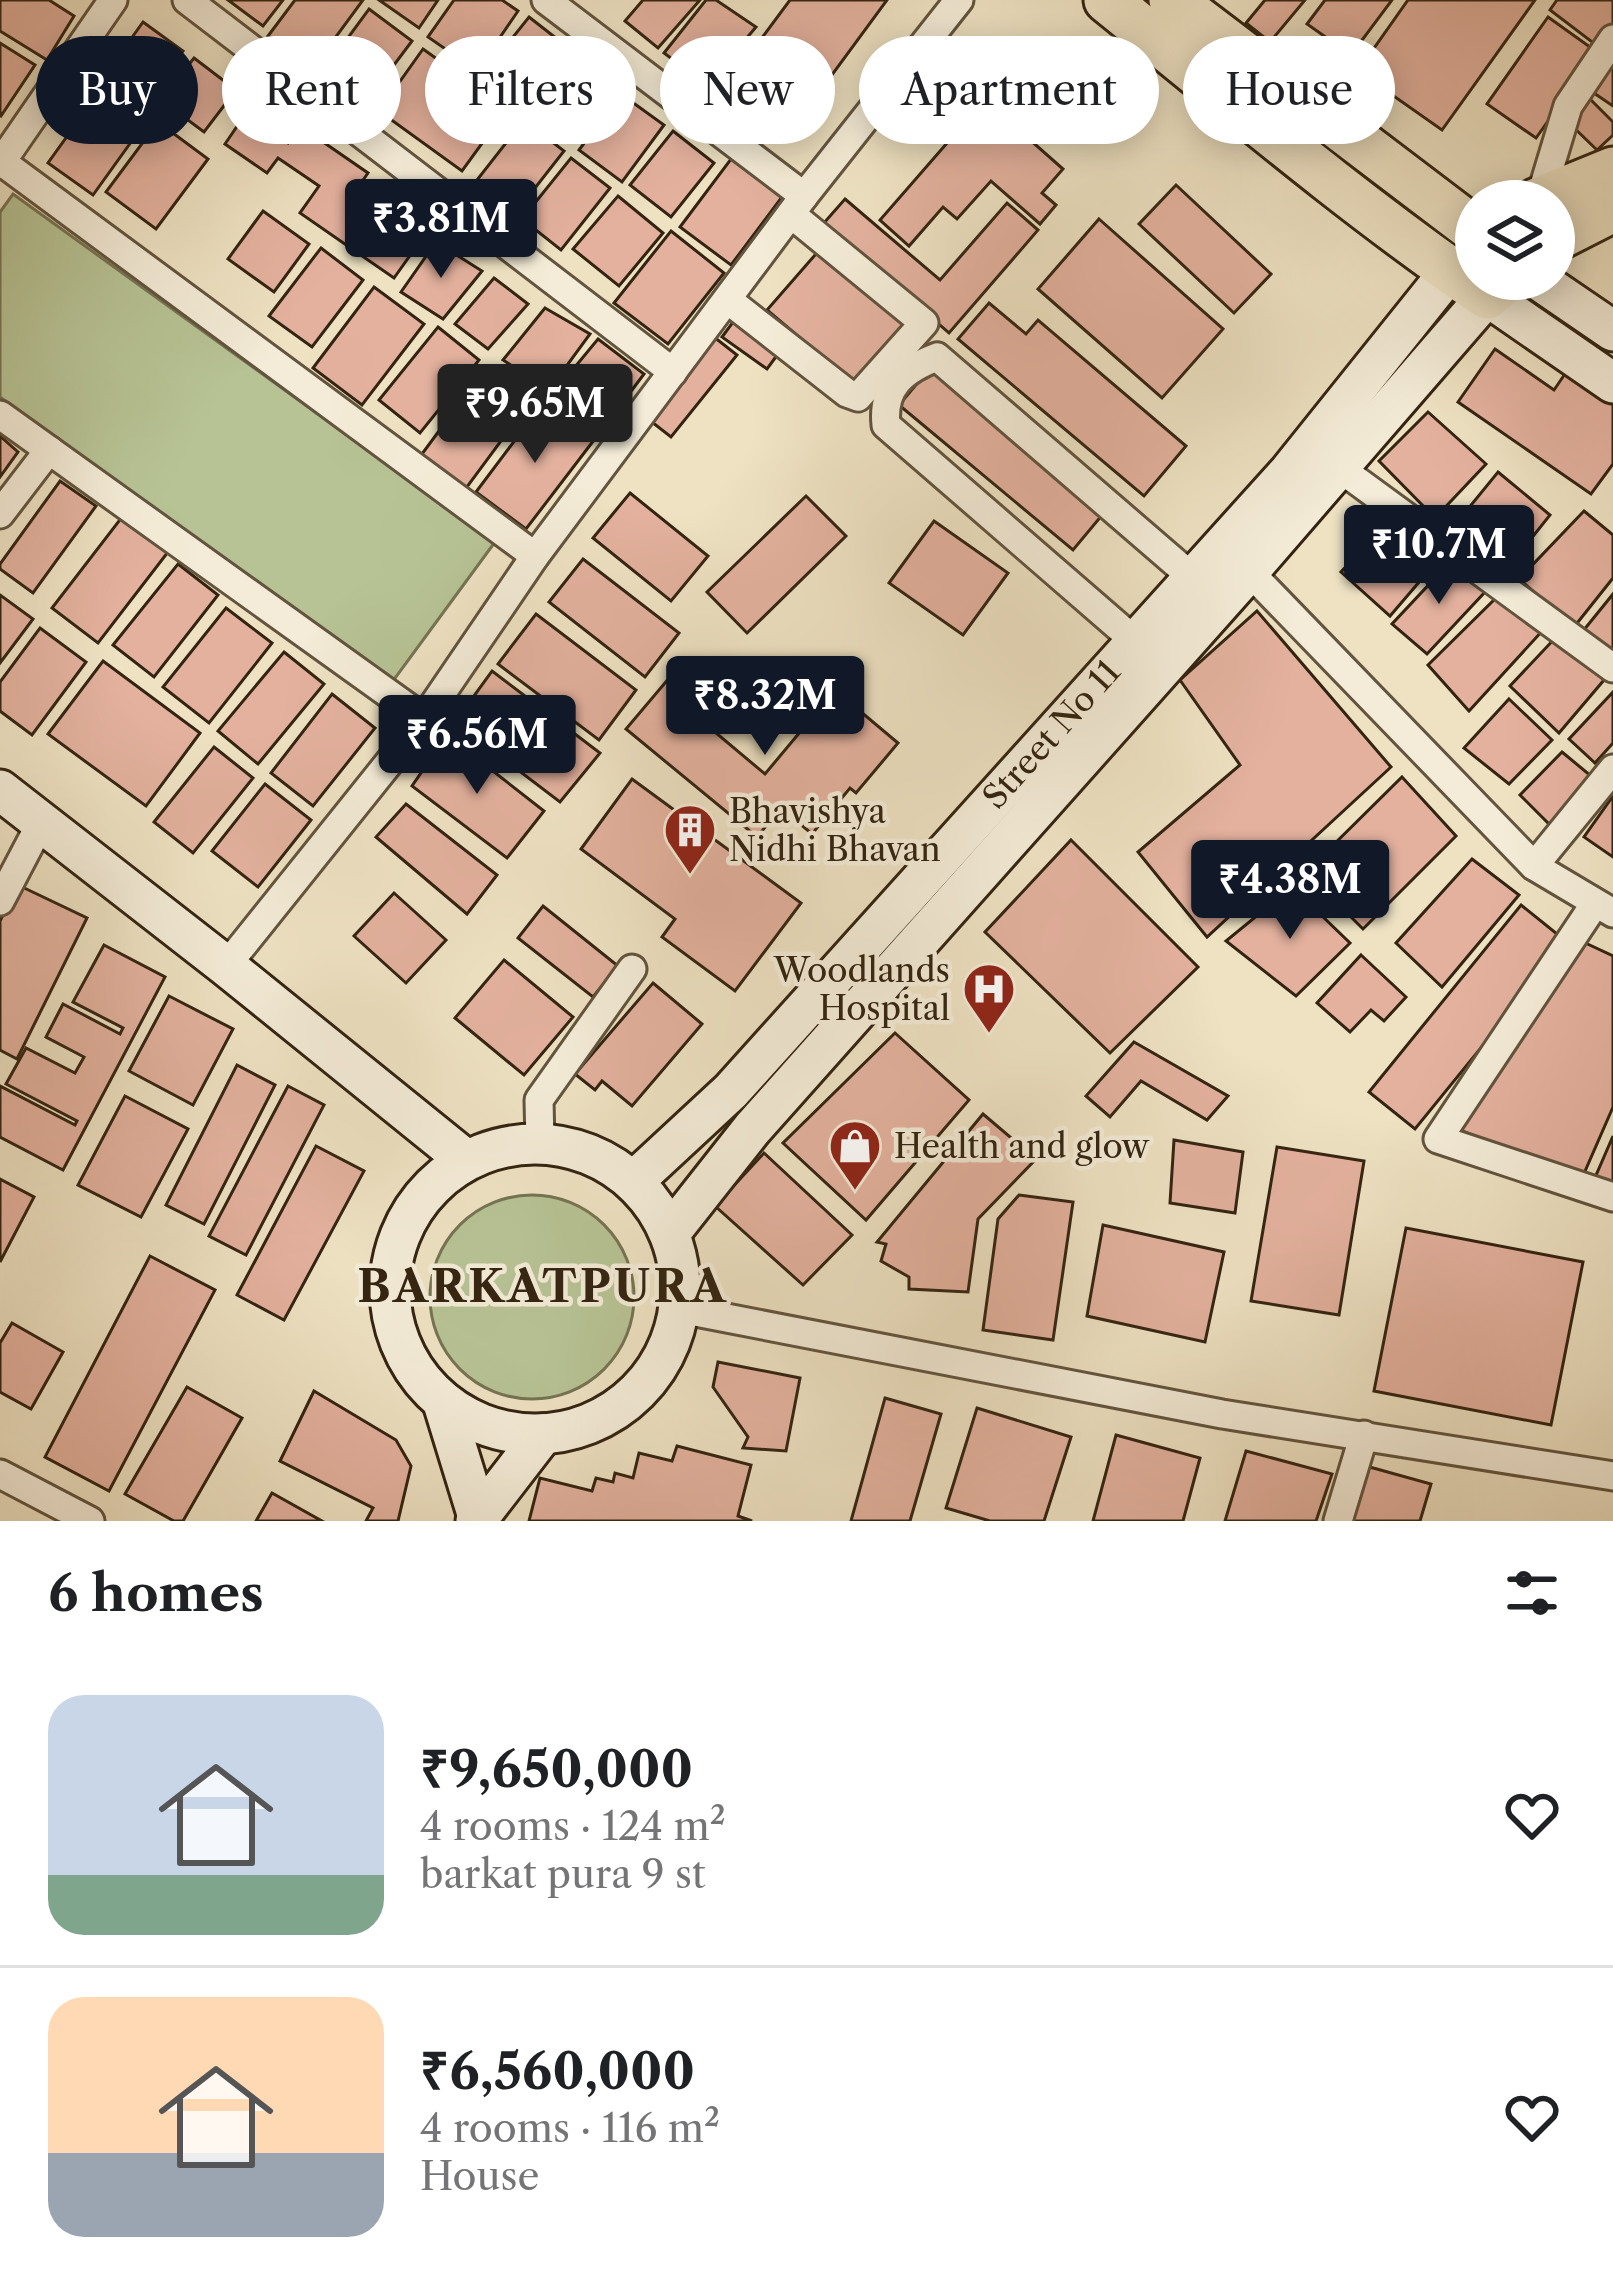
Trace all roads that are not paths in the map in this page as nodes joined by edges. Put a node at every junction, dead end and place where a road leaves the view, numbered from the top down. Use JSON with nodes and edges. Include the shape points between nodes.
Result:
{"nodes":[{"id":1,"x":112,"y":0,"type":"edge"},
{"id":2,"x":187,"y":0,"type":"edge"},
{"id":3,"x":546,"y":0,"type":"edge"},
{"id":4,"x":959,"y":0,"type":"edge"},
{"id":5,"x":1107,"y":0,"type":"edge"},
{"id":6,"x":1172,"y":0,"type":"edge"},
{"id":7,"x":1613,"y":40,"type":"edge"},
{"id":8,"x":1,"y":163,"type":"edge"},
{"id":9,"x":1613,"y":170,"type":"edge"},
{"id":10,"x":1544,"y":180,"type":"edge"},
{"id":11,"x":1575,"y":185,"type":"edge"},
{"id":12,"x":797,"y":205,"type":"junction"},
{"id":13,"x":1613,"y":209,"type":"edge"},
{"id":14,"x":1455,"y":215,"type":"edge"},
{"id":15,"x":1575,"y":228,"type":"edge"},
{"id":16,"x":1455,"y":252,"type":"edge"},
{"id":17,"x":1455,"y":266,"type":"edge"},
{"id":18,"x":1486,"y":300,"type":"edge"},
{"id":19,"x":1512,"y":300,"type":"edge"},
{"id":20,"x":1567,"y":300,"type":"edge"},
{"id":21,"x":728,"y":301,"type":"junction"},
{"id":22,"x":1613,"y":332,"type":"edge"},
{"id":23,"x":674,"y":372,"type":"junction"},
{"id":24,"x":1613,"y":383,"type":"edge"},
{"id":25,"x":0,"y":415,"type":"edge"},
{"id":26,"x":49,"y":450,"type":"junction"},
{"id":27,"x":1338,"y":467,"type":"junction"},
{"id":28,"x":0,"y":514,"type":"edge"},
{"id":29,"x":535,"y":556,"type":"junction"},
{"id":30,"x":1236,"y":557,"type":"junction"},
{"id":31,"x":1192,"y":577,"type":"junction"},
{"id":32,"x":1135,"y":641,"type":"junction"},
{"id":33,"x":1613,"y":668,"type":"edge"},
{"id":34,"x":424,"y":719,"type":"junction"},
{"id":35,"x":1613,"y":769,"type":"edge"},
{"id":36,"x":0,"y":790,"type":"edge"},
{"id":37,"x":42,"y":821,"type":"junction"},
{"id":38,"x":1534,"y":866,"type":"junction"},
{"id":39,"x":0,"y":901,"type":"edge"},
{"id":40,"x":1604,"y":909,"type":"edge"},
{"id":41,"x":226,"y":966,"type":"junction"},
{"id":42,"x":632,"y":969,"type":"dead end"},
{"id":43,"x":540,"y":1143,"type":"junction"},
{"id":44,"x":466,"y":1160,"type":"junction"},
{"id":45,"x":634,"y":1181,"type":"junction"},
{"id":46,"x":1613,"y":1197,"type":"edge"},
{"id":47,"x":670,"y":1233,"type":"junction"},
{"id":48,"x":680,"y":1309,"type":"junction"},
{"id":49,"x":443,"y":1403,"type":"junction"},
{"id":50,"x":544,"y":1434,"type":"junction"},
{"id":51,"x":1364,"y":1435,"type":"junction"},
{"id":52,"x":0,"y":1474,"type":"edge"},
{"id":53,"x":1613,"y":1476,"type":"edge"},
{"id":54,"x":477,"y":1519,"type":"edge"},
{"id":55,"x":90,"y":1521,"type":"edge"},
{"id":56,"x":1338,"y":1521,"type":"edge"}],
"edges":[{"from":1,"to":8,"type":"street"},
{"from":2,"to":23,"type":"street"},
{"from":3,"to":12,"type":"street"},
{"from":4,"to":12,"type":"street"},
{"from":5,"to":16,"type":"main road","via":[[1337,186]]},
{"from":6,"to":14,"type":"main road"},
{"from":7,"to":10,"type":"street","via":[[1568,106]]},
{"from":8,"to":29,"type":"street"},
{"from":9,"to":11,"type":"main road"},
{"from":12,"to":21,"type":"street"},
{"from":12,"to":21,"type":"street","via":[[924,323],[858,397]]},
{"from":13,"to":15,"type":"main road"},
{"from":17,"to":30,"type":"main road","name":"Street No 11","via":[[1288,472]]},
{"from":18,"to":27,"type":"main road"},
{"from":19,"to":24,"type":"main road"},
{"from":20,"to":22,"type":"main road"},
{"from":21,"to":23,"type":"street"},
{"from":23,"to":29,"type":"street"},
{"from":25,"to":26,"type":"street"},
{"from":26,"to":28,"type":"street"},
{"from":26,"to":34,"type":"street"},
{"from":27,"to":30,"type":"main road"},
{"from":27,"to":33,"type":"street"},
{"from":29,"to":34,"type":"street"},
{"from":30,"to":31,"type":"main road","name":"Street No 11"},
{"from":30,"to":38,"type":"street"},
{"from":30,"to":47,"type":"main road"},
{"from":31,"to":32,"type":"main road","name":"Street No 11"},
{"from":31,"to":32,"type":"street","via":[[937,357],[892,386],[886,425]]},
{"from":32,"to":45,"type":"main road","name":"Street No 11","via":[[731,1091]]},
{"from":34,"to":41,"type":"street"},
{"from":35,"to":38,"type":"street"},
{"from":36,"to":37,"type":"main road"},
{"from":37,"to":39,"type":"street"},
{"from":37,"to":41,"type":"main road"},
{"from":38,"to":40,"type":"street"},
{"from":40,"to":46,"type":"street","via":[[1438,1139]]},
{"from":41,"to":44,"type":"main road"},
{"from":42,"to":43,"type":"street","via":[[539,1100]]},
{"from":43,"to":44,"type":"main road"},
{"from":43,"to":45,"type":"main road","via":[[590,1155]]},
{"from":44,"to":49,"type":"main road","via":[[418,1202],[400,1229],[388,1276],[401,1345]]},
{"from":45,"to":47,"type":"main road"},
{"from":47,"to":48,"type":"main road"},
{"from":48,"to":50,"type":"main road","via":[[664,1357],[634,1396],[592,1423]]},
{"from":48,"to":51,"type":"street"},
{"from":49,"to":50,"type":"main road","via":[[474,1422]]},
{"from":49,"to":54,"type":"main road"},
{"from":50,"to":54,"type":"main road"},
{"from":51,"to":53,"type":"street"},
{"from":51,"to":56,"type":"street"},
{"from":52,"to":55,"type":"street"}]}
